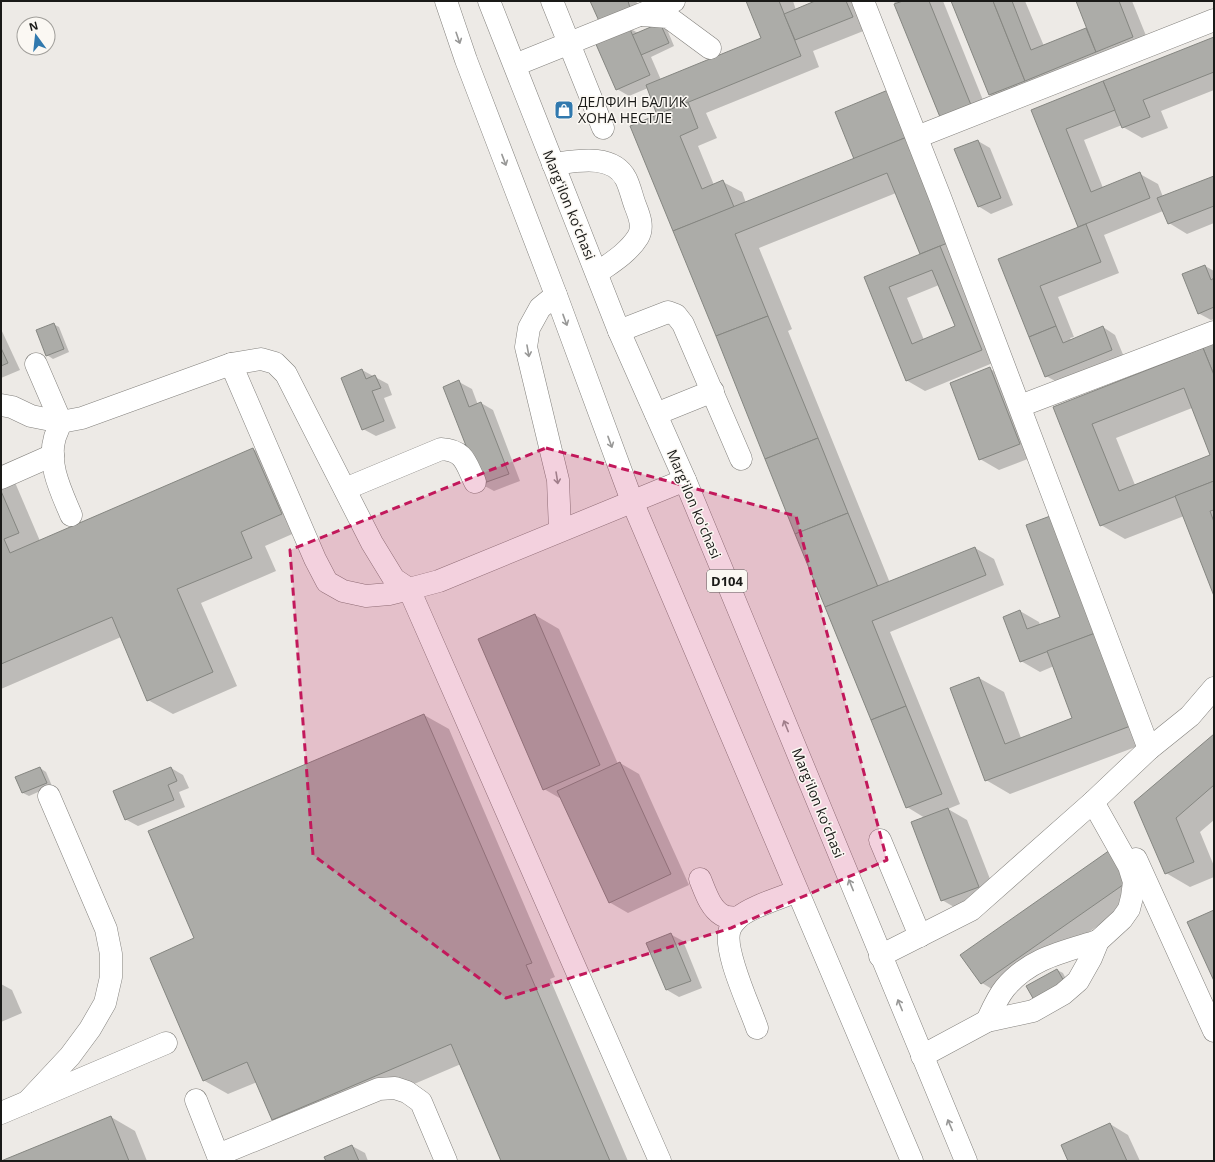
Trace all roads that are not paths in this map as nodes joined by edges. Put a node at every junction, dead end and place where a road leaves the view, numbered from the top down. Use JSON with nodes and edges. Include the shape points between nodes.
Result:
{"nodes":[{"id":1,"x":446,"y":1,"type":"edge"},
{"id":2,"x":489,"y":1,"type":"edge"},
{"id":3,"x":552,"y":1,"type":"edge"},
{"id":4,"x":674,"y":1,"type":"edge"},
{"id":5,"x":863,"y":1,"type":"edge"},
{"id":6,"x":640,"y":15,"type":"junction"},
{"id":7,"x":1214,"y":20,"type":"edge"},
{"id":8,"x":568,"y":43,"type":"junction"},
{"id":9,"x":710,"y":48,"type":"dead end"},
{"id":10,"x":514,"y":65,"type":"junction"},
{"id":11,"x":603,"y":128,"type":"dead end"},
{"id":12,"x":917,"y":137,"type":"junction"},
{"id":13,"x":553,"y":164,"type":"junction"},
{"id":14,"x":597,"y":274,"type":"junction"},
{"id":15,"x":556,"y":295,"type":"junction"},
{"id":16,"x":620,"y":331,"type":"junction"},
{"id":17,"x":1214,"y":332,"type":"edge"},
{"id":18,"x":36,"y":364,"type":"dead end"},
{"id":19,"x":231,"y":364,"type":"junction"},
{"id":20,"x":713,"y":390,"type":"junction"},
{"id":21,"x":1,"y":405,"type":"edge"},
{"id":22,"x":1020,"y":406,"type":"junction"},
{"id":23,"x":656,"y":414,"type":"junction"},
{"id":24,"x":61,"y":422,"type":"junction"},
{"id":25,"x":53,"y":455,"type":"junction"},
{"id":26,"x":741,"y":460,"type":"dead end"},
{"id":27,"x":1,"y":478,"type":"edge"},
{"id":28,"x":685,"y":480,"type":"junction"},
{"id":29,"x":475,"y":482,"type":"dead end"},
{"id":30,"x":345,"y":489,"type":"junction"},
{"id":31,"x":632,"y":501,"type":"junction"},
{"id":32,"x":71,"y":515,"type":"dead end"},
{"id":33,"x":560,"y":530,"type":"junction"},
{"id":34,"x":409,"y":589,"type":"junction"},
{"id":35,"x":1214,"y":688,"type":"edge"},
{"id":36,"x":1149,"y":749,"type":"junction"},
{"id":37,"x":49,"y":796,"type":"dead end"},
{"id":38,"x":1099,"y":796,"type":"junction"},
{"id":39,"x":880,"y":840,"type":"dead end"},
{"id":40,"x":700,"y":879,"type":"dead end"},
{"id":41,"x":797,"y":891,"type":"junction"},
{"id":42,"x":738,"y":918,"type":"junction"},
{"id":43,"x":920,"y":936,"type":"junction"},
{"id":44,"x":1098,"y":941,"type":"junction"},
{"id":45,"x":880,"y":956,"type":"junction"},
{"id":46,"x":987,"y":1021,"type":"junction"},
{"id":47,"x":758,"y":1028,"type":"dead end"},
{"id":48,"x":1214,"y":1031,"type":"edge"},
{"id":49,"x":166,"y":1043,"type":"dead end"},
{"id":50,"x":922,"y":1056,"type":"junction"},
{"id":51,"x":196,"y":1100,"type":"dead end"},
{"id":52,"x":27,"y":1102,"type":"junction"},
{"id":53,"x":1,"y":1113,"type":"edge"},
{"id":54,"x":219,"y":1158,"type":"edge"},
{"id":55,"x":446,"y":1161,"type":"edge"},
{"id":56,"x":660,"y":1161,"type":"edge"},
{"id":57,"x":912,"y":1161,"type":"edge"},
{"id":58,"x":966,"y":1161,"type":"edge"}],
"edges":[{"from":1,"to":15,"type":"street","one_way":true},
{"from":2,"to":10,"type":"street","name":"Margʻilon koʻchasi","number":"D104"},
{"from":3,"to":8,"type":"street"},
{"from":4,"to":6,"type":"street"},
{"from":5,"to":12,"type":"street"},
{"from":6,"to":8,"type":"street"},
{"from":6,"to":9,"type":"street","via":[[668,17]]},
{"from":7,"to":12,"type":"street"},
{"from":8,"to":10,"type":"street"},
{"from":8,"to":11,"type":"street"},
{"from":10,"to":13,"type":"street","name":"Margʻilon koʻchasi","number":"D104"},
{"from":12,"to":22,"type":"street"},
{"from":13,"to":14,"type":"street","name":"Margʻilon koʻchasi","number":"D104"},
{"from":13,"to":14,"type":"street","via":[[586,160],[604,162],[616,168],[625,178],[641,220],[639,236],[624,253]]},
{"from":14,"to":16,"type":"street","name":"Margʻilon koʻchasi","number":"D104"},
{"from":15,"to":31,"type":"street","one_way":true},
{"from":15,"to":33,"type":"street","one_way":true,"via":[[540,308],[529,328],[526,346],[558,480]]},
{"from":16,"to":20,"type":"street","via":[[668,312],[676,316],[683,324]]},
{"from":16,"to":23,"type":"street","name":"Margʻilon koʻchasi","number":"D104"},
{"from":17,"to":22,"type":"street"},
{"from":18,"to":24,"type":"street"},
{"from":19,"to":24,"type":"street","via":[[82,418]]},
{"from":19,"to":30,"type":"street","via":[[261,359],[275,363],[286,374]]},
{"from":19,"to":34,"type":"street","via":[[312,553],[327,582],[343,591],[366,596]]},
{"from":20,"to":23,"type":"street"},
{"from":20,"to":26,"type":"street"},
{"from":21,"to":24,"type":"street","via":[[12,407],[30,416]]},
{"from":22,"to":36,"type":"street"},
{"from":23,"to":28,"type":"street","name":"Margʻilon koʻchasi","number":"D104"},
{"from":24,"to":25,"type":"street","via":[[55,438]]},
{"from":25,"to":27,"type":"street"},
{"from":25,"to":32,"type":"street","via":[[56,477]]},
{"from":28,"to":31,"type":"street"},
{"from":45,"to":28,"type":"street","name":"Margʻilon koʻchasi","number":"D104","one_way":true},
{"from":29,"to":30,"type":"street","via":[[463,457],[452,450],[442,449]]},
{"from":30,"to":34,"type":"street","via":[[372,543],[394,579]]},
{"from":31,"to":33,"type":"street"},
{"from":31,"to":41,"type":"street"},
{"from":33,"to":34,"type":"street","via":[[439,581]]},
{"from":34,"to":56,"type":"street"},
{"from":35,"to":36,"type":"street","via":[[1190,716]]},
{"from":36,"to":38,"type":"street"},
{"from":37,"to":52,"type":"street","via":[[106,929],[111,954],[111,977],[105,1003],[90,1029],[70,1056]]},
{"from":38,"to":43,"type":"street","via":[[971,910]]},
{"from":38,"to":44,"type":"street","via":[[1134,882],[1129,909],[1122,920]]},
{"from":38,"to":48,"type":"street"},
{"from":39,"to":43,"type":"street"},
{"from":40,"to":42,"type":"street","via":[[715,909],[723,916]]},
{"from":41,"to":42,"type":"street","via":[[748,911]]},
{"from":41,"to":57,"type":"street"},
{"from":42,"to":47,"type":"street","via":[[730,929],[730,957]]},
{"from":43,"to":45,"type":"street"},
{"from":44,"to":46,"type":"street","via":[[1050,956],[1023,971],[997,1000]]},
{"from":44,"to":46,"type":"street","via":[[1078,981],[1063,994],[1033,1011]]},
{"from":50,"to":45,"type":"street","name":"Margʻilon koʻchasi","number":"D104","one_way":true},
{"from":46,"to":50,"type":"street"},
{"from":49,"to":52,"type":"street"},
{"from":58,"to":50,"type":"street","name":"Margʻilon koʻchasi","number":"D104","one_way":true},
{"from":51,"to":54,"type":"street"},
{"from":52,"to":53,"type":"street"},
{"from":54,"to":55,"type":"street","via":[[380,1089],[395,1088],[407,1092],[421,1102]]}]}
